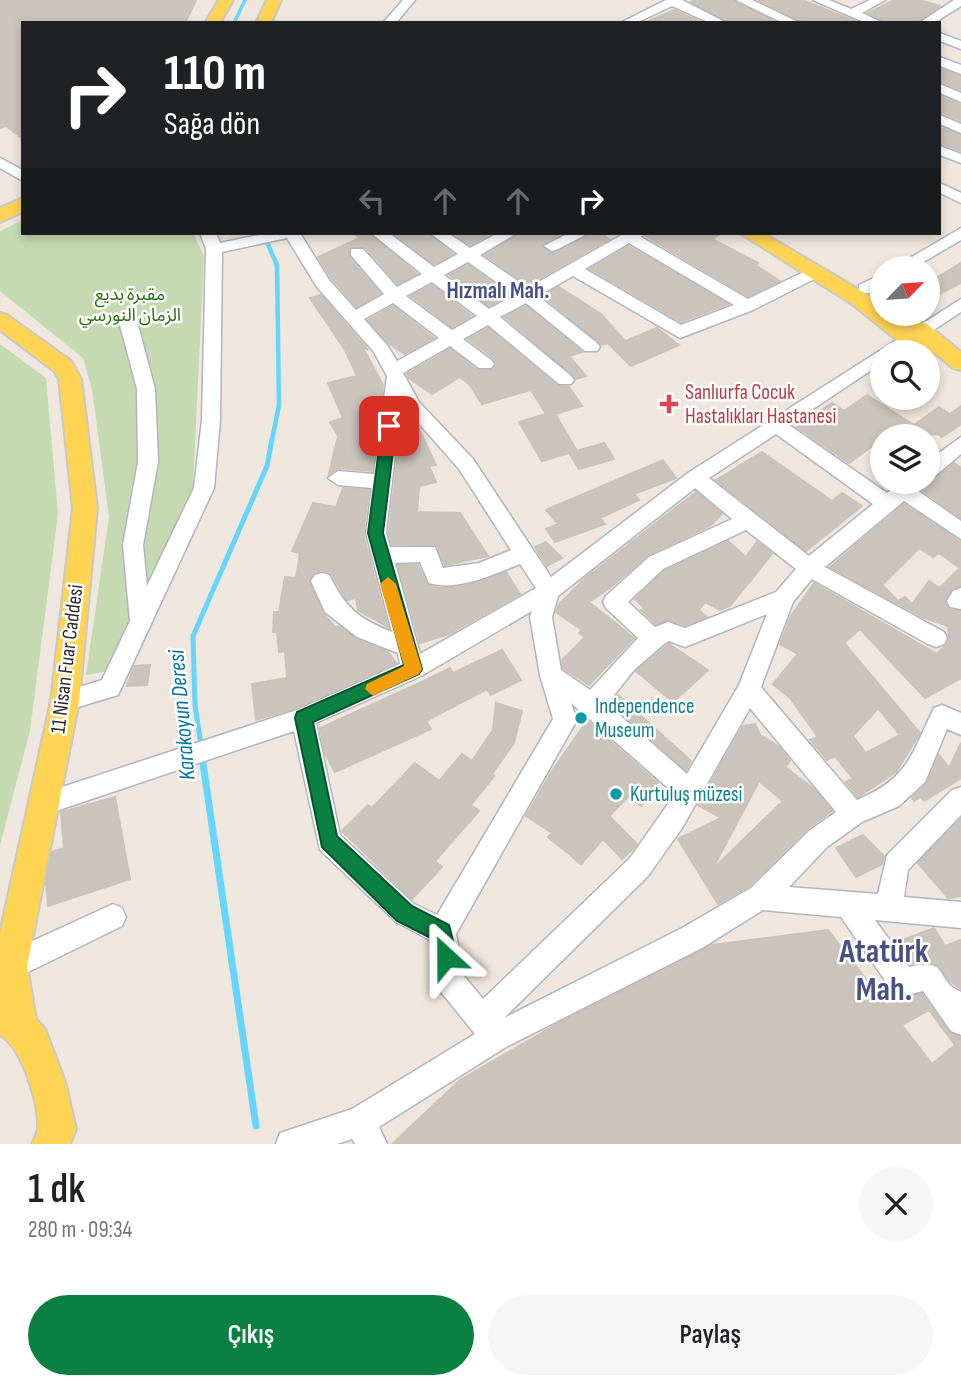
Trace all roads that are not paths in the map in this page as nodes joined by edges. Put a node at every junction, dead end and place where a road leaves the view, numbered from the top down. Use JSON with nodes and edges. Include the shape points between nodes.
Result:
{"nodes":[{"id":1,"x":226,"y":0,"type":"edge"},
{"id":2,"x":274,"y":0,"type":"edge"},
{"id":3,"x":409,"y":0,"type":"edge"},
{"id":4,"x":742,"y":0,"type":"edge"},
{"id":5,"x":819,"y":0,"type":"edge"},
{"id":6,"x":878,"y":0,"type":"edge"},
{"id":7,"x":674,"y":1,"type":"edge"},
{"id":8,"x":959,"y":4,"type":"edge"},
{"id":9,"x":852,"y":13,"type":"junction"},
{"id":10,"x":645,"y":14,"type":"junction"},
{"id":11,"x":939,"y":14,"type":"junction"},
{"id":12,"x":213,"y":21,"type":"edge"},
{"id":13,"x":264,"y":21,"type":"edge"},
{"id":14,"x":391,"y":21,"type":"edge"},
{"id":15,"x":630,"y":21,"type":"edge"},
{"id":16,"x":660,"y":21,"type":"edge"},
{"id":17,"x":717,"y":21,"type":"edge"},
{"id":18,"x":789,"y":21,"type":"edge"},
{"id":19,"x":872,"y":21,"type":"edge"},
{"id":20,"x":928,"y":21,"type":"edge"},
{"id":21,"x":961,"y":22,"type":"edge"},
{"id":22,"x":941,"y":37,"type":"edge"},
{"id":23,"x":961,"y":45,"type":"edge"},
{"id":24,"x":941,"y":61,"type":"edge"},
{"id":25,"x":961,"y":70,"type":"edge"},
{"id":26,"x":941,"y":89,"type":"edge"},
{"id":27,"x":961,"y":98,"type":"edge"},
{"id":28,"x":941,"y":119,"type":"edge"},
{"id":29,"x":961,"y":129,"type":"edge"},
{"id":30,"x":941,"y":150,"type":"edge"},
{"id":31,"x":961,"y":159,"type":"edge"},
{"id":32,"x":0,"y":162,"type":"edge"},
{"id":33,"x":21,"y":176,"type":"edge"},
{"id":34,"x":941,"y":188,"type":"edge"},
{"id":35,"x":21,"y":195,"type":"edge"},
{"id":36,"x":961,"y":199,"type":"edge"},
{"id":37,"x":21,"y":205,"type":"edge"},
{"id":38,"x":0,"y":206,"type":"edge"},
{"id":39,"x":0,"y":216,"type":"edge"},
{"id":40,"x":961,"y":233,"type":"edge"},
{"id":41,"x":270,"y":235,"type":"edge"},
{"id":42,"x":291,"y":235,"type":"edge"},
{"id":43,"x":382,"y":235,"type":"edge"},
{"id":44,"x":441,"y":235,"type":"edge"},
{"id":45,"x":505,"y":235,"type":"edge"},
{"id":46,"x":577,"y":235,"type":"edge"},
{"id":47,"x":753,"y":235,"type":"edge"},
{"id":48,"x":777,"y":235,"type":"edge"},
{"id":49,"x":623,"y":236,"type":"edge"},
{"id":50,"x":211,"y":241,"type":"edge"},
{"id":51,"x":552,"y":246,"type":"dead end"},
{"id":52,"x":357,"y":251,"type":"dead end"},
{"id":53,"x":468,"y":256,"type":"junction"},
{"id":54,"x":922,"y":256,"type":"edge"},
{"id":55,"x":572,"y":268,"type":"junction"},
{"id":56,"x":816,"y":272,"type":"junction"},
{"id":57,"x":433,"y":276,"type":"junction"},
{"id":58,"x":870,"y":282,"type":"edge"},
{"id":59,"x":527,"y":295,"type":"junction"},
{"id":60,"x":395,"y":296,"type":"junction"},
{"id":61,"x":961,"y":304,"type":"edge"},
{"id":62,"x":747,"y":306,"type":"junction"},
{"id":63,"x":486,"y":316,"type":"junction"},
{"id":64,"x":353,"y":318,"type":"junction"},
{"id":65,"x":0,"y":320,"type":"edge"},
{"id":66,"x":129,"y":325,"type":"dead end"},
{"id":67,"x":908,"y":326,"type":"edge"},
{"id":68,"x":915,"y":334,"type":"junction"},
{"id":69,"x":449,"y":338,"type":"junction"},
{"id":70,"x":906,"y":340,"type":"edge"},
{"id":71,"x":919,"y":340,"type":"edge"},
{"id":72,"x":591,"y":347,"type":"dead end"},
{"id":73,"x":870,"y":363,"type":"edge"},
{"id":74,"x":940,"y":363,"type":"edge"},
{"id":75,"x":961,"y":363,"type":"edge"},
{"id":76,"x":485,"y":364,"type":"dead end"},
{"id":77,"x":395,"y":374,"type":"junction"},
{"id":78,"x":565,"y":380,"type":"dead end"},
{"id":79,"x":961,"y":381,"type":"edge"},
{"id":80,"x":775,"y":424,"type":"junction"},
{"id":81,"x":961,"y":444,"type":"edge"},
{"id":82,"x":940,"y":461,"type":"edge"},
{"id":83,"x":870,"y":475,"type":"edge"},
{"id":84,"x":338,"y":478,"type":"dead end"},
{"id":85,"x":695,"y":478,"type":"junction"},
{"id":86,"x":381,"y":482,"type":"junction"},
{"id":87,"x":900,"y":494,"type":"edge"},
{"id":88,"x":905,"y":494,"type":"edge"},
{"id":89,"x":748,"y":520,"type":"junction"},
{"id":90,"x":961,"y":531,"type":"edge"},
{"id":91,"x":523,"y":554,"type":"junction"},
{"id":92,"x":380,"y":556,"type":"junction"},
{"id":93,"x":809,"y":568,"type":"junction"},
{"id":94,"x":322,"y":581,"type":"dead end"},
{"id":95,"x":549,"y":591,"type":"junction"},
{"id":96,"x":784,"y":598,"type":"junction"},
{"id":97,"x":141,"y":621,"type":"junction"},
{"id":98,"x":652,"y":638,"type":"junction"},
{"id":99,"x":936,"y":638,"type":"dead end"},
{"id":100,"x":406,"y":647,"type":"junction"},
{"id":101,"x":413,"y":669,"type":"junction"},
{"id":102,"x":551,"y":675,"type":"junction"},
{"id":103,"x":749,"y":689,"type":"junction"},
{"id":104,"x":65,"y":701,"type":"junction"},
{"id":105,"x":592,"y":705,"type":"junction"},
{"id":106,"x":303,"y":718,"type":"junction"},
{"id":107,"x":961,"y":725,"type":"edge"},
{"id":108,"x":691,"y":792,"type":"junction"},
{"id":109,"x":961,"y":798,"type":"edge"},
{"id":110,"x":44,"y":804,"type":"junction"},
{"id":111,"x":853,"y":814,"type":"junction"},
{"id":112,"x":760,"y":898,"type":"junction"},
{"id":113,"x":848,"y":904,"type":"junction"},
{"id":114,"x":889,"y":908,"type":"junction"},
{"id":115,"x":961,"y":915,"type":"edge"},
{"id":116,"x":113,"y":918,"type":"dead end"},
{"id":117,"x":442,"y":932,"type":"junction"},
{"id":118,"x":5,"y":974,"type":"edge"},
{"id":119,"x":961,"y":1021,"type":"edge"},
{"id":120,"x":10,"y":1023,"type":"edge"},
{"id":121,"x":489,"y":1028,"type":"junction"},
{"id":122,"x":365,"y":1133,"type":"edge"},
{"id":123,"x":56,"y":1139,"type":"edge"},
{"id":124,"x":290,"y":1144,"type":"edge"}],
"edges":[{"from":1,"to":12,"type":"main road"},
{"from":2,"to":13,"type":"main road"},
{"from":3,"to":14,"type":"street"},
{"from":4,"to":18,"type":"street"},
{"from":5,"to":9,"type":"street"},
{"from":6,"to":9,"type":"street"},
{"from":7,"to":10,"type":"street"},
{"from":7,"to":17,"type":"street"},
{"from":8,"to":11,"type":"street"},
{"from":9,"to":19,"type":"street"},
{"from":10,"to":15,"type":"street"},
{"from":10,"to":16,"type":"street"},
{"from":11,"to":20,"type":"street"},
{"from":11,"to":21,"type":"street"},
{"from":22,"to":23,"type":"street"},
{"from":24,"to":25,"type":"street"},
{"from":26,"to":27,"type":"street"},
{"from":28,"to":29,"type":"street"},
{"from":30,"to":31,"type":"street"},
{"from":32,"to":33,"type":"street"},
{"from":34,"to":36,"type":"street"},
{"from":35,"to":38,"type":"main road"},
{"from":37,"to":39,"type":"main road"},
{"from":40,"to":54,"type":"street"},
{"from":41,"to":50,"type":"street"},
{"from":42,"to":64,"type":"street"},
{"from":43,"to":57,"type":"street"},
{"from":44,"to":53,"type":"street"},
{"from":45,"to":53,"type":"street"},
{"from":46,"to":51,"type":"street"},
{"from":47,"to":56,"type":"main road"},
{"from":48,"to":58,"type":"main road"},
{"from":49,"to":55,"type":"street"},
{"from":49,"to":62,"type":"street"},
{"from":50,"to":97,"type":"street","via":[[211,420],[204,488]]},
{"from":52,"to":60,"type":"street"},
{"from":53,"to":57,"type":"street"},
{"from":53,"to":59,"type":"street"},
{"from":55,"to":59,"type":"street"},
{"from":55,"to":62,"type":"street","via":[[680,332]]},
{"from":56,"to":62,"type":"street"},
{"from":56,"to":68,"type":"main road"},
{"from":57,"to":60,"type":"street"},
{"from":57,"to":63,"type":"street"},
{"from":59,"to":63,"type":"street"},
{"from":59,"to":72,"type":"street"},
{"from":60,"to":64,"type":"street"},
{"from":60,"to":69,"type":"street"},
{"from":61,"to":68,"type":"street"},
{"from":63,"to":69,"type":"street"},
{"from":63,"to":78,"type":"street"},
{"from":64,"to":77,"type":"street","via":[[381,349]]},
{"from":65,"to":104,"type":"main road","name":"11 Nisan Fuar Caddesi","via":[[63,366],[70,379],[85,508]]},
{"from":66,"to":97,"type":"street","via":[[146,389],[148,462],[133,545]]},
{"from":67,"to":68,"type":"main road"},
{"from":68,"to":70,"type":"street"},
{"from":68,"to":71,"type":"main road"},
{"from":68,"to":75,"type":"main road"},
{"from":69,"to":76,"type":"street"},
{"from":69,"to":77,"type":"street"},
{"from":73,"to":80,"type":"street"},
{"from":74,"to":79,"type":"main road"},
{"from":77,"to":86,"type":"street"},
{"from":77,"to":91,"type":"street","via":[[412,406],[466,464]]},
{"from":80,"to":83,"type":"street"},
{"from":80,"to":85,"type":"street"},
{"from":81,"to":82,"type":"street"},
{"from":84,"to":86,"type":"street"},
{"from":85,"to":89,"type":"street"},
{"from":85,"to":95,"type":"street"},
{"from":86,"to":92,"type":"street","via":[[376,533]]},
{"from":87,"to":93,"type":"street"},
{"from":88,"to":90,"type":"street"},
{"from":89,"to":93,"type":"street"},
{"from":89,"to":98,"type":"street","via":[[656,563],[614,602]]},
{"from":91,"to":92,"type":"street","via":[[481,571],[436,577],[428,553]]},
{"from":91,"to":95,"type":"street"},
{"from":92,"to":100,"type":"street"},
{"from":93,"to":96,"type":"street"},
{"from":93,"to":99,"type":"street"},
{"from":94,"to":100,"type":"street","via":[[332,606],[365,631]]},
{"from":95,"to":101,"type":"street"},
{"from":95,"to":102,"type":"street","via":[[541,617]]},
{"from":96,"to":98,"type":"street","via":[[685,638],[668,631]]},
{"from":96,"to":103,"type":"street"},
{"from":97,"to":104,"type":"street","via":[[110,688]]},
{"from":98,"to":105,"type":"street"},
{"from":100,"to":101,"type":"street"},
{"from":101,"to":106,"type":"street"},
{"from":102,"to":105,"type":"street"},
{"from":102,"to":117,"type":"street","via":[[565,720]]},
{"from":103,"to":108,"type":"street"},
{"from":103,"to":111,"type":"street"},
{"from":104,"to":110,"type":"main road","name":"11 Nisan Fuar Caddesi"},
{"from":105,"to":108,"type":"street"},
{"from":106,"to":110,"type":"street"},
{"from":106,"to":117,"type":"street","via":[[328,841],[405,914]]},
{"from":107,"to":111,"type":"street","via":[[942,715],[916,774],[890,798]]},
{"from":108,"to":121,"type":"street","via":[[639,867]]},
{"from":109,"to":114,"type":"street","via":[[896,864]]},
{"from":110,"to":118,"type":"main road","name":"11 Nisan Fuar Caddesi"},
{"from":111,"to":112,"type":"street","via":[[818,839]]},
{"from":112,"to":113,"type":"street"},
{"from":112,"to":121,"type":"street","via":[[692,938]]},
{"from":113,"to":114,"type":"street"},
{"from":113,"to":119,"type":"street","via":[[904,982],[929,976]]},
{"from":114,"to":115,"type":"street"},
{"from":116,"to":118,"type":"street"},
{"from":117,"to":121,"type":"street","via":[[451,982]]},
{"from":118,"to":120,"type":"main road","name":"11 Nisan Fuar Caddesi"},
{"from":120,"to":123,"type":"main road","via":[[32,1042],[47,1083]]},
{"from":121,"to":122,"type":"street"},
{"from":122,"to":124,"type":"street"}]}
